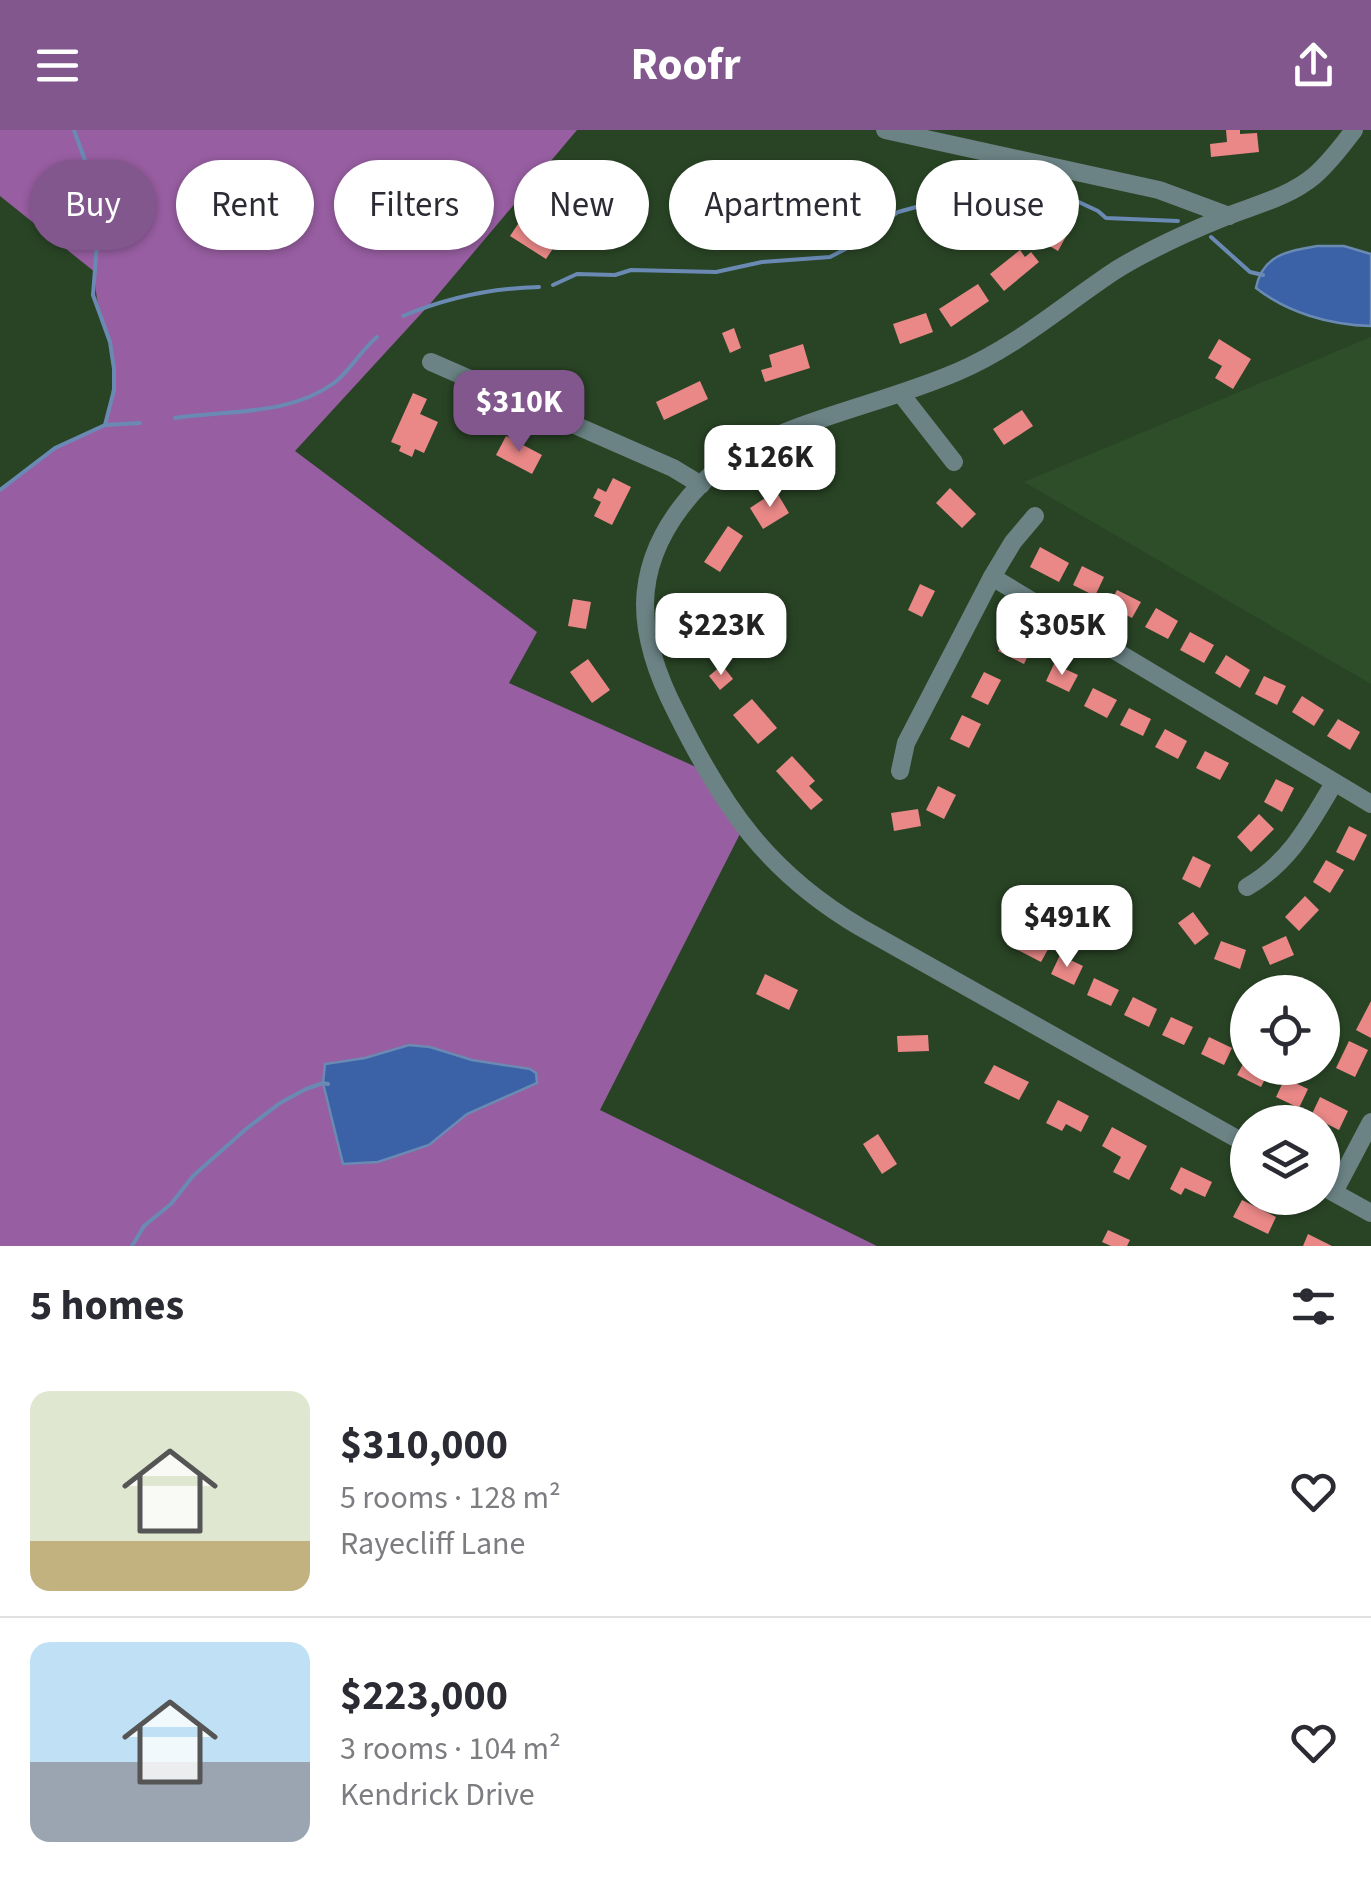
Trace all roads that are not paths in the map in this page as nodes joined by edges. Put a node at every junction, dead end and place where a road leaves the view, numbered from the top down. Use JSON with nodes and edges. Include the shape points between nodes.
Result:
{"nodes":[{"id":1,"x":884,"y":130,"type":"edge"},
{"id":2,"x":1354,"y":130,"type":"edge"},
{"id":3,"x":1228,"y":216,"type":"junction"},
{"id":4,"x":430,"y":362,"type":"dead end"},
{"id":5,"x":901,"y":394,"type":"junction"},
{"id":6,"x":954,"y":462,"type":"dead end"},
{"id":7,"x":701,"y":485,"type":"junction"},
{"id":8,"x":1036,"y":516,"type":"dead end"},
{"id":9,"x":992,"y":577,"type":"junction"},
{"id":10,"x":900,"y":770,"type":"dead end"},
{"id":11,"x":1334,"y":784,"type":"junction"},
{"id":12,"x":1371,"y":804,"type":"edge"},
{"id":13,"x":1247,"y":887,"type":"dead end"},
{"id":14,"x":1371,"y":1122,"type":"edge"},
{"id":15,"x":1230,"y":1135,"type":"edge"},
{"id":16,"x":1340,"y":1171,"type":"edge"},
{"id":17,"x":1340,"y":1196,"type":"edge"},
{"id":18,"x":1371,"y":1213,"type":"edge"}],
"edges":[{"from":1,"to":3,"type":"street","via":[[1159,190]]},
{"from":2,"to":3,"type":"street","via":[[1312,178]]},
{"from":3,"to":5,"type":"street","via":[[1116,270],[998,351]]},
{"from":4,"to":7,"type":"street"},
{"from":5,"to":6,"type":"street"},
{"from":5,"to":7,"type":"street","via":[[760,442]]},
{"from":7,"to":15,"type":"street","via":[[676,514],[652,560],[645,607],[658,670],[705,771],[743,828],[817,900]]},
{"from":8,"to":9,"type":"street"},
{"from":9,"to":10,"type":"street","via":[[920,712]]},
{"from":9,"to":11,"type":"street"},
{"from":11,"to":12,"type":"street"},
{"from":11,"to":13,"type":"street","via":[[1294,849]]},
{"from":14,"to":16,"type":"street"},
{"from":17,"to":18,"type":"street"}]}
